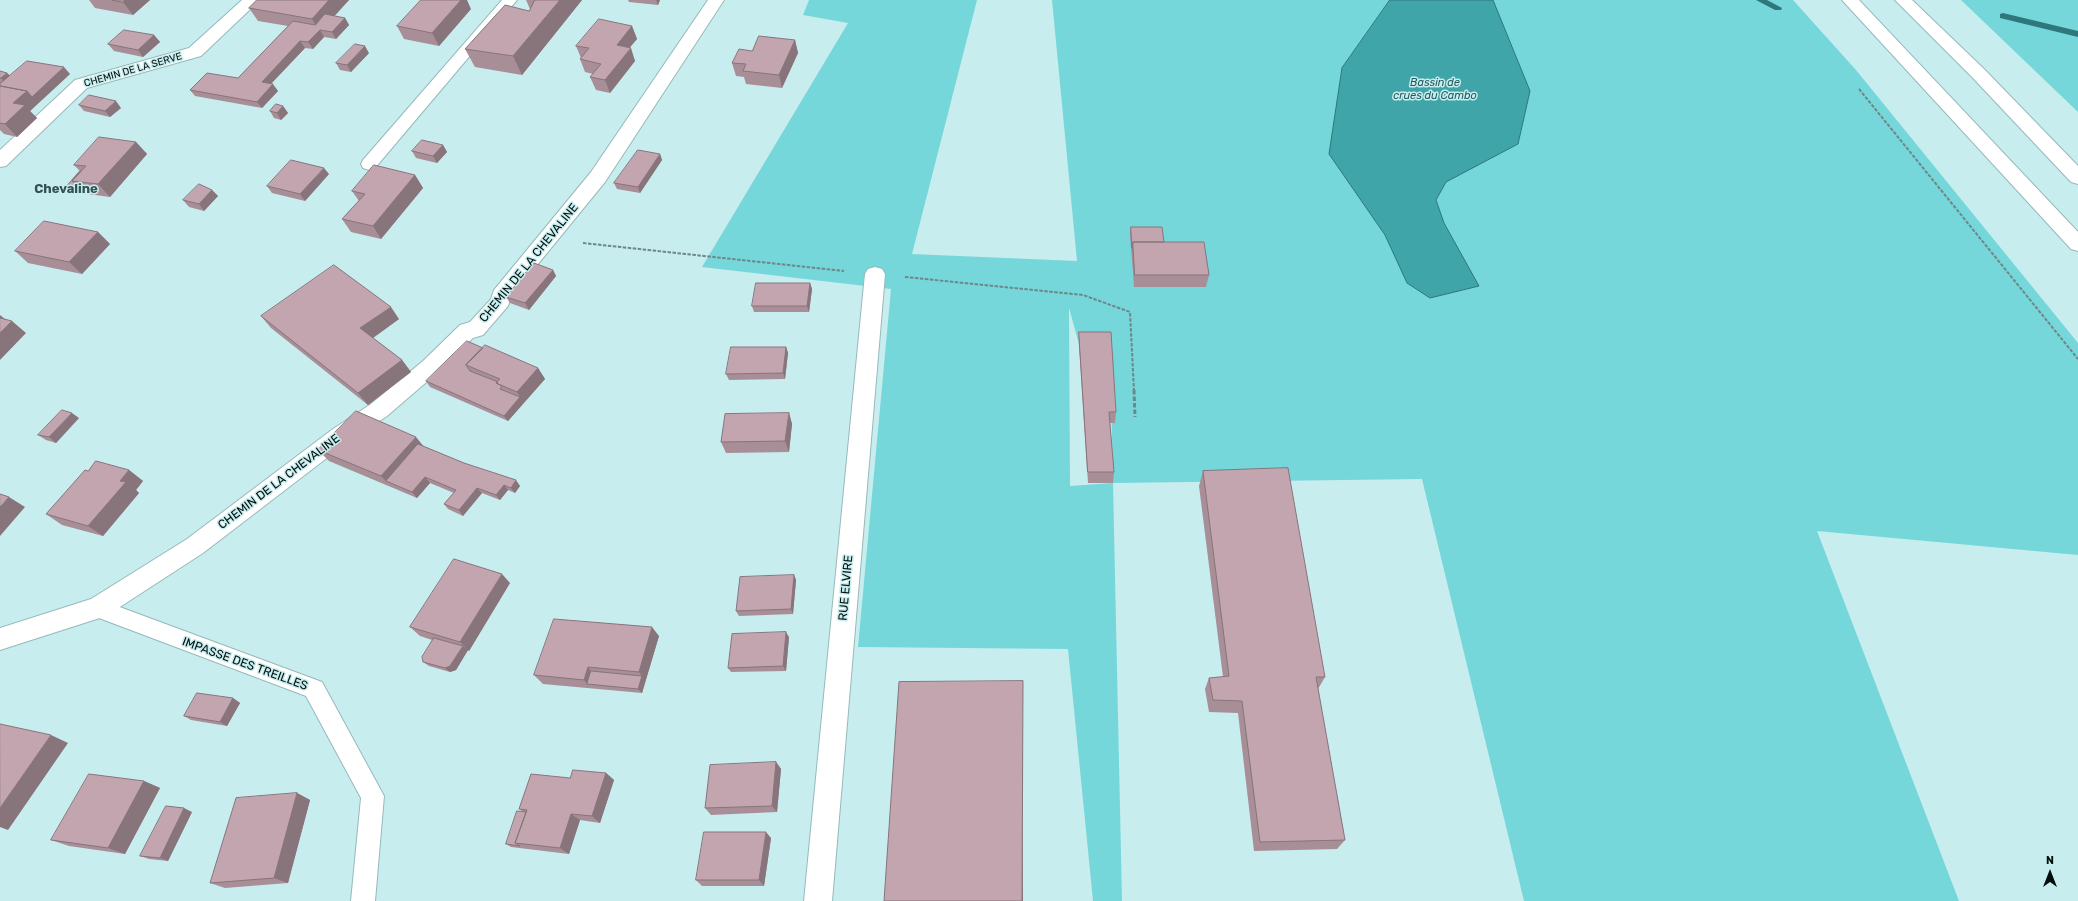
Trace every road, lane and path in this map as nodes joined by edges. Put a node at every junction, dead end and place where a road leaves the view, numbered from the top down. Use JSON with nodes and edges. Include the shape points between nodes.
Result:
{"nodes":[{"id":1,"x":252,"y":0,"type":"edge"},
{"id":2,"x":510,"y":0,"type":"edge"},
{"id":3,"x":716,"y":0,"type":"edge"},
{"id":4,"x":1850,"y":0,"type":"edge"},
{"id":5,"x":1903,"y":0,"type":"edge"},
{"id":6,"x":1858,"y":89,"type":"dead end"},
{"id":7,"x":0,"y":161,"type":"edge"},
{"id":8,"x":369,"y":164,"type":"dead end"},
{"id":9,"x":2078,"y":177,"type":"edge"},
{"id":10,"x":2078,"y":244,"type":"edge"},
{"id":11,"x":875,"y":274,"type":"dead end"},
{"id":12,"x":2078,"y":359,"type":"edge"},
{"id":13,"x":98,"y":608,"type":"junction"},
{"id":14,"x":0,"y":639,"type":"edge"},
{"id":15,"x":363,"y":901,"type":"edge"},
{"id":16,"x":818,"y":901,"type":"edge"}],
"edges":[{"from":1,"to":7,"type":"main road","name":"CHEMIN DE LA SERVE","via":[[195,52],[81,84]]},
{"from":2,"to":8,"type":"lane"},
{"from":3,"to":13,"type":"main road","name":"CHEMIN DE LA CHEVALINE","via":[[598,177],[476,329],[467,331],[430,368],[379,410],[341,435],[195,546]]},
{"from":4,"to":10,"type":"main road"},
{"from":5,"to":9,"type":"main road","via":[[1978,73]]},
{"from":6,"to":12,"type":"path"},
{"from":11,"to":16,"type":"main road","name":"RUE ELVIRE"},
{"from":13,"to":14,"type":"main road","name":"CHEMIN DE LA CHEVALINE"},
{"from":13,"to":15,"type":"lane","name":"IMPASSE DES TREILLES","via":[[314,690],[373,796]]}]}
